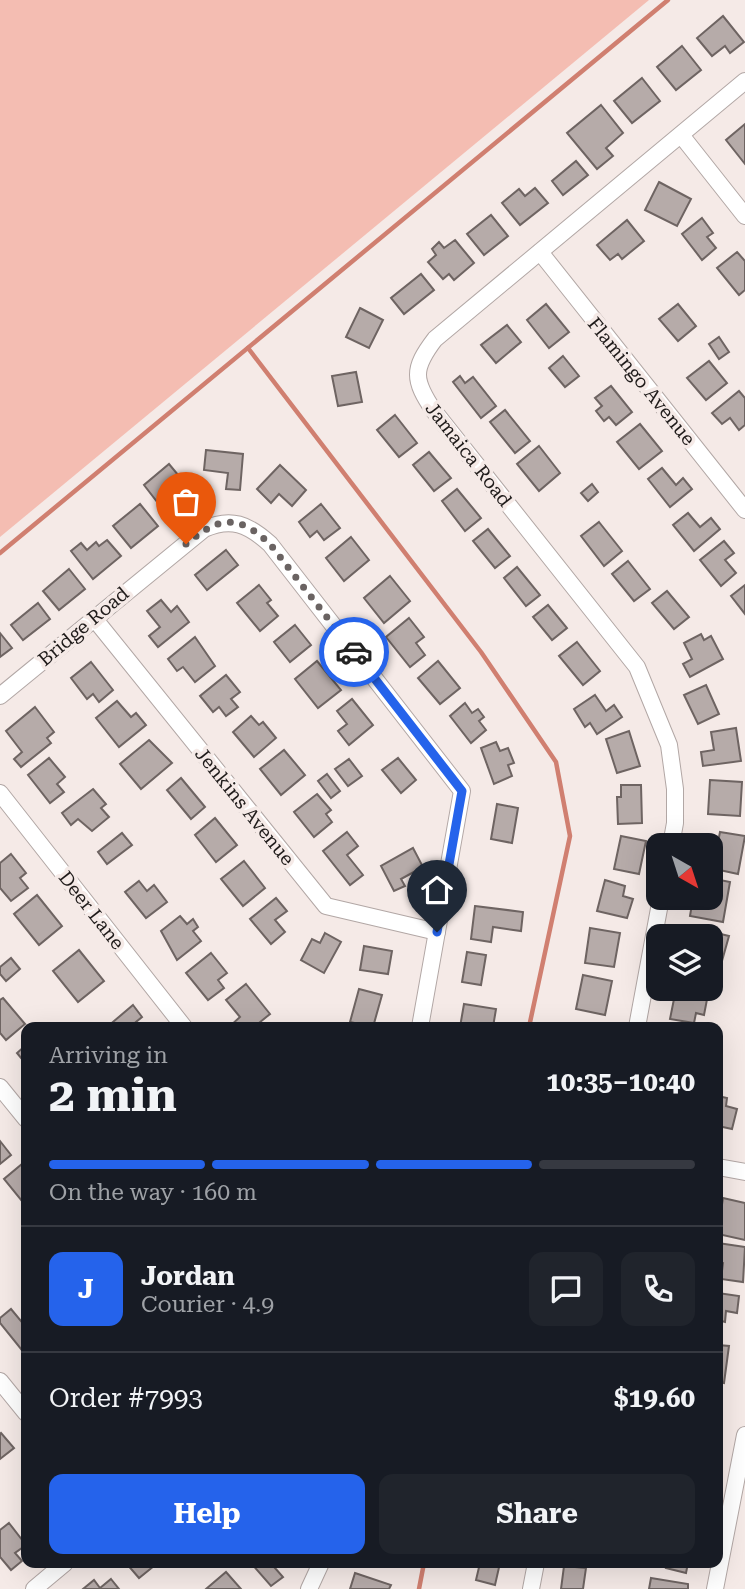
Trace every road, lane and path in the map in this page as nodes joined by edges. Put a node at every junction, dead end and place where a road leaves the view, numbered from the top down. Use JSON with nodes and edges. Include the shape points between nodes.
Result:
{"nodes":[{"id":1,"x":745,"y":81,"type":"edge"},
{"id":2,"x":681,"y":135,"type":"junction"},
{"id":3,"x":745,"y":216,"type":"edge"},
{"id":4,"x":540,"y":252,"type":"junction"},
{"id":5,"x":745,"y":510,"type":"edge"},
{"id":6,"x":93,"y":617,"type":"junction"},
{"id":7,"x":0,"y":696,"type":"edge"},
{"id":8,"x":0,"y":793,"type":"edge"},
{"id":9,"x":673,"y":833,"type":"edge"},
{"id":10,"x":659,"y":910,"type":"edge"},
{"id":11,"x":437,"y":932,"type":"junction"},
{"id":12,"x":180,"y":1022,"type":"edge"},
{"id":13,"x":421,"y":1022,"type":"edge"},
{"id":14,"x":638,"y":1022,"type":"edge"},
{"id":15,"x":0,"y":1087,"type":"edge"},
{"id":16,"x":21,"y":1113,"type":"edge"},
{"id":17,"x":723,"y":1168,"type":"edge"},
{"id":18,"x":745,"y":1172,"type":"edge"},
{"id":19,"x":0,"y":1381,"type":"edge"},
{"id":20,"x":21,"y":1407,"type":"edge"},
{"id":21,"x":745,"y":1435,"type":"edge"},
{"id":22,"x":723,"y":1548,"type":"edge"},
{"id":23,"x":59,"y":1568,"type":"edge"},
{"id":24,"x":319,"y":1568,"type":"edge"},
{"id":25,"x":535,"y":1568,"type":"edge"},
{"id":26,"x":719,"y":1568,"type":"edge"},
{"id":27,"x":34,"y":1589,"type":"edge"},
{"id":28,"x":309,"y":1589,"type":"edge"},
{"id":29,"x":531,"y":1589,"type":"edge"},
{"id":30,"x":715,"y":1589,"type":"edge"}],
"edges":[{"from":1,"to":2,"type":"street","name":"Jamaica Road"},
{"from":2,"to":3,"type":"street"},
{"from":2,"to":4,"type":"street","name":"Jamaica Road"},
{"from":4,"to":5,"type":"street","name":"Flamingo Avenue"},
{"from":4,"to":9,"type":"street","name":"Jamaica Road","via":[[435,340],[418,366],[421,392],[637,667],[669,744],[675,789]]},
{"from":6,"to":7,"type":"street","name":"Bridge Road"},
{"from":6,"to":11,"type":"street","name":"Jenkins Avenue","via":[[326,906]]},
{"from":6,"to":11,"type":"street","name":"Bridge Road","via":[[204,529],[220,522],[240,523],[270,544],[462,791]]},
{"from":8,"to":12,"type":"street","name":"Deer Lane"},
{"from":10,"to":14,"type":"street"},
{"from":11,"to":13,"type":"street"},
{"from":15,"to":16,"type":"street"},
{"from":17,"to":18,"type":"street"},
{"from":19,"to":20,"type":"street"},
{"from":21,"to":22,"type":"street"},
{"from":23,"to":27,"type":"street"},
{"from":24,"to":28,"type":"street"},
{"from":25,"to":29,"type":"street"},
{"from":26,"to":30,"type":"street"}]}
